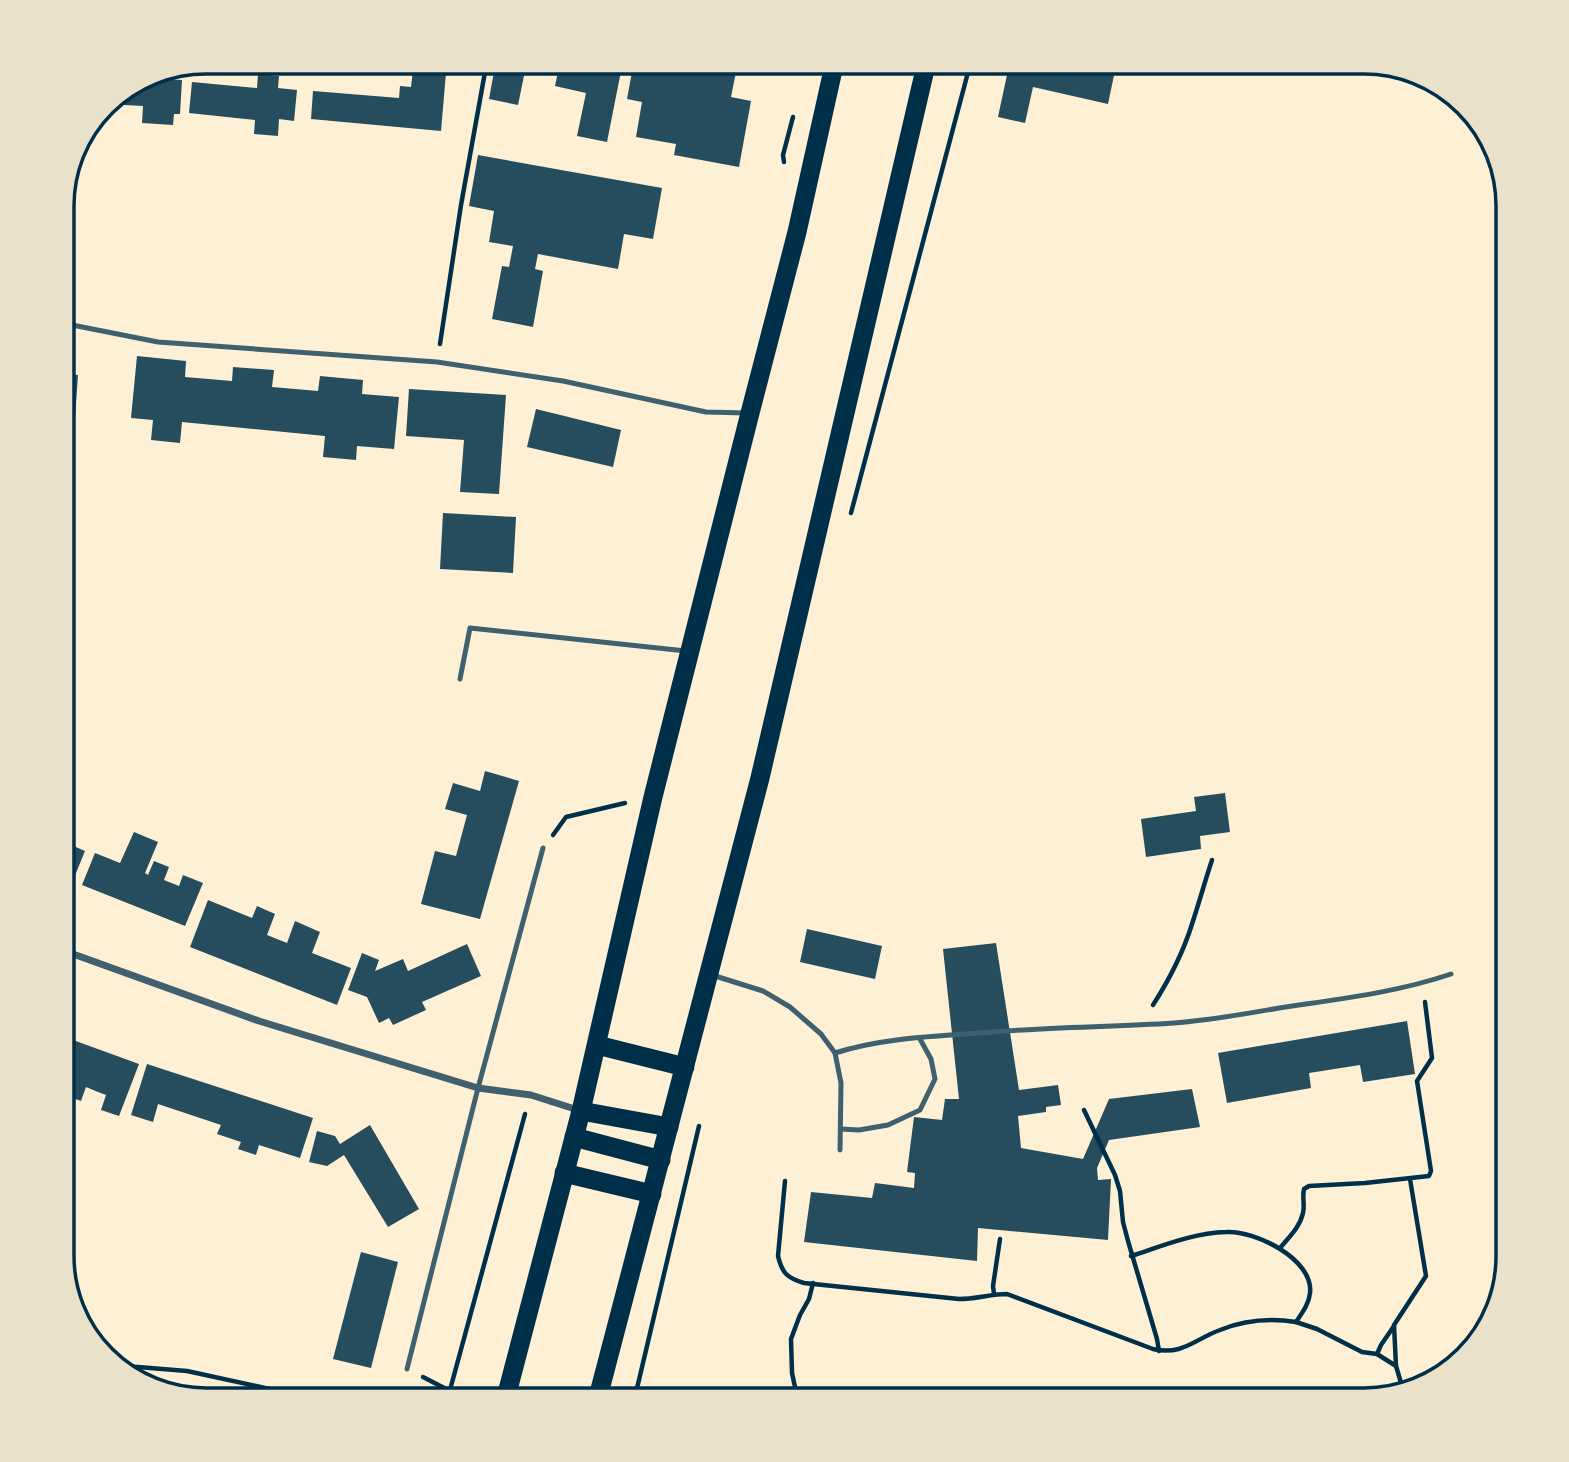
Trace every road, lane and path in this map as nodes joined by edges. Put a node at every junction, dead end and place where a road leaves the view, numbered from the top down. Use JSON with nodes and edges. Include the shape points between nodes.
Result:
{"nodes":[{"id":1,"x":484,"y":74,"type":"edge"},
{"id":2,"x":832,"y":74,"type":"edge"},
{"id":3,"x":924,"y":74,"type":"edge"},
{"id":4,"x":74,"y":325,"type":"edge"},
{"id":5,"x":437,"y":362,"type":"junction"},
{"id":6,"x":750,"y":413,"type":"junction"},
{"id":7,"x":689,"y":651,"type":"junction"},
{"id":8,"x":460,"y":680,"type":"dead end"},
{"id":9,"x":653,"y":797,"type":"junction"},
{"id":10,"x":543,"y":848,"type":"joint"},
{"id":11,"x":1212,"y":860,"type":"dead end"},
{"id":12,"x":74,"y":954,"type":"edge"},
{"id":13,"x":709,"y":974,"type":"junction"},
{"id":14,"x":1451,"y":974,"type":"dead end"},
{"id":15,"x":1422,"y":984,"type":"junction"},
{"id":16,"x":1143,"y":1024,"type":"junction"},
{"id":17,"x":920,"y":1039,"type":"junction"},
{"id":18,"x":597,"y":1045,"type":"junction"},
{"id":19,"x":835,"y":1053,"type":"junction"},
{"id":20,"x":685,"y":1067,"type":"junction"},
{"id":21,"x":478,"y":1088,"type":"junction"},
{"id":22,"x":531,"y":1096,"type":"junction"},
{"id":23,"x":1084,"y":1110,"type":"dead end"},
{"id":24,"x":581,"y":1111,"type":"junction"},
{"id":25,"x":669,"y":1127,"type":"junction"},
{"id":26,"x":841,"y":1129,"type":"junction"},
{"id":27,"x":574,"y":1138,"type":"junction"},
{"id":28,"x":840,"y":1150,"type":"dead end"},
{"id":29,"x":661,"y":1160,"type":"junction"},
{"id":30,"x":564,"y":1173,"type":"junction"},
{"id":31,"x":1410,"y":1179,"type":"junction"},
{"id":32,"x":785,"y":1181,"type":"dead end"},
{"id":33,"x":652,"y":1194,"type":"junction"},
{"id":34,"x":1000,"y":1240,"type":"dead end"},
{"id":35,"x":1280,"y":1248,"type":"junction"},
{"id":36,"x":1131,"y":1255,"type":"junction"},
{"id":37,"x":813,"y":1283,"type":"junction"},
{"id":38,"x":994,"y":1294,"type":"junction"},
{"id":39,"x":1296,"y":1322,"type":"junction"},
{"id":40,"x":1394,"y":1325,"type":"junction"},
{"id":41,"x":1159,"y":1351,"type":"junction"},
{"id":42,"x":1377,"y":1354,"type":"junction"},
{"id":43,"x":1396,"y":1366,"type":"junction"},
{"id":44,"x":133,"y":1367,"type":"edge"},
{"id":45,"x":407,"y":1369,"type":"joint"},
{"id":46,"x":1401,"y":1383,"type":"edge"},
{"id":47,"x":265,"y":1388,"type":"edge"},
{"id":48,"x":444,"y":1388,"type":"edge"},
{"id":49,"x":451,"y":1388,"type":"edge"},
{"id":50,"x":508,"y":1388,"type":"edge"},
{"id":51,"x":600,"y":1388,"type":"edge"},
{"id":52,"x":795,"y":1388,"type":"edge"}],
"edges":[{"from":1,"to":5,"type":"path"},
{"from":2,"to":6,"type":"highway"},
{"from":3,"to":13,"type":"highway","via":[[760,778]]},
{"from":4,"to":5,"type":"lane","via":[[158,342]]},
{"from":5,"to":6,"type":"lane","via":[[563,381],[706,412]]},
{"from":6,"to":7,"type":"highway"},
{"from":7,"to":8,"type":"lane","via":[[470,628]]},
{"from":7,"to":9,"type":"highway"},
{"from":9,"to":10,"type":"path","via":[[566,817]]},
{"from":9,"to":18,"type":"highway"},
{"from":10,"to":21,"type":"lane"},
{"from":11,"to":16,"type":"path","via":[[1180,954]]},
{"from":12,"to":21,"type":"street","via":[[259,1021]]},
{"from":13,"to":19,"type":"lane","via":[[763,991],[790,1007]]},
{"from":13,"to":20,"type":"highway"},
{"from":14,"to":15,"type":"lane"},
{"from":15,"to":16,"type":"lane","via":[[1209,1019]]},
{"from":15,"to":31,"type":"path","via":[[1432,1058],[1417,1081],[1431,1171],[1429,1176]]},
{"from":16,"to":17,"type":"lane"},
{"from":17,"to":19,"type":"lane","via":[[854,1046]]},
{"from":17,"to":26,"type":"lane","via":[[932,1059],[935,1079],[920,1110],[888,1125]]},
{"from":18,"to":20,"type":"highway"},
{"from":18,"to":24,"type":"highway"},
{"from":19,"to":26,"type":"lane","via":[[841,1083]]},
{"from":20,"to":25,"type":"highway"},
{"from":21,"to":22,"type":"street"},
{"from":21,"to":45,"type":"lane"},
{"from":22,"to":24,"type":"street"},
{"from":22,"to":49,"type":"path"},
{"from":23,"to":36,"type":"path","via":[[1118,1183]]},
{"from":24,"to":25,"type":"highway"},
{"from":24,"to":27,"type":"highway"},
{"from":25,"to":29,"type":"highway"},
{"from":26,"to":28,"type":"lane"},
{"from":27,"to":29,"type":"highway"},
{"from":27,"to":30,"type":"highway"},
{"from":29,"to":33,"type":"highway"},
{"from":30,"to":33,"type":"highway"},
{"from":30,"to":50,"type":"highway"},
{"from":31,"to":35,"type":"path","via":[[1309,1186],[1302,1193],[1300,1223]]},
{"from":31,"to":40,"type":"path","via":[[1426,1276]]},
{"from":32,"to":37,"type":"path","via":[[778,1256],[781,1268],[791,1279]]},
{"from":33,"to":51,"type":"highway"},
{"from":34,"to":38,"type":"path"},
{"from":35,"to":36,"type":"path","via":[[1229,1231]]},
{"from":35,"to":39,"type":"path","via":[[1298,1264],[1310,1285],[1308,1302]]},
{"from":36,"to":41,"type":"path"},
{"from":37,"to":38,"type":"path","via":[[959,1299]]},
{"from":37,"to":52,"type":"path","via":[[791,1339]]},
{"from":38,"to":41,"type":"path","via":[[1007,1294]]},
{"from":39,"to":41,"type":"path","via":[[1251,1321],[1175,1351]]},
{"from":39,"to":42,"type":"path","via":[[1362,1352]]},
{"from":40,"to":42,"type":"path"},
{"from":40,"to":43,"type":"path"},
{"from":42,"to":43,"type":"path"},
{"from":43,"to":46,"type":"path"},
{"from":44,"to":47,"type":"path","via":[[187,1371]]},
{"from":45,"to":48,"type":"path"}]}
